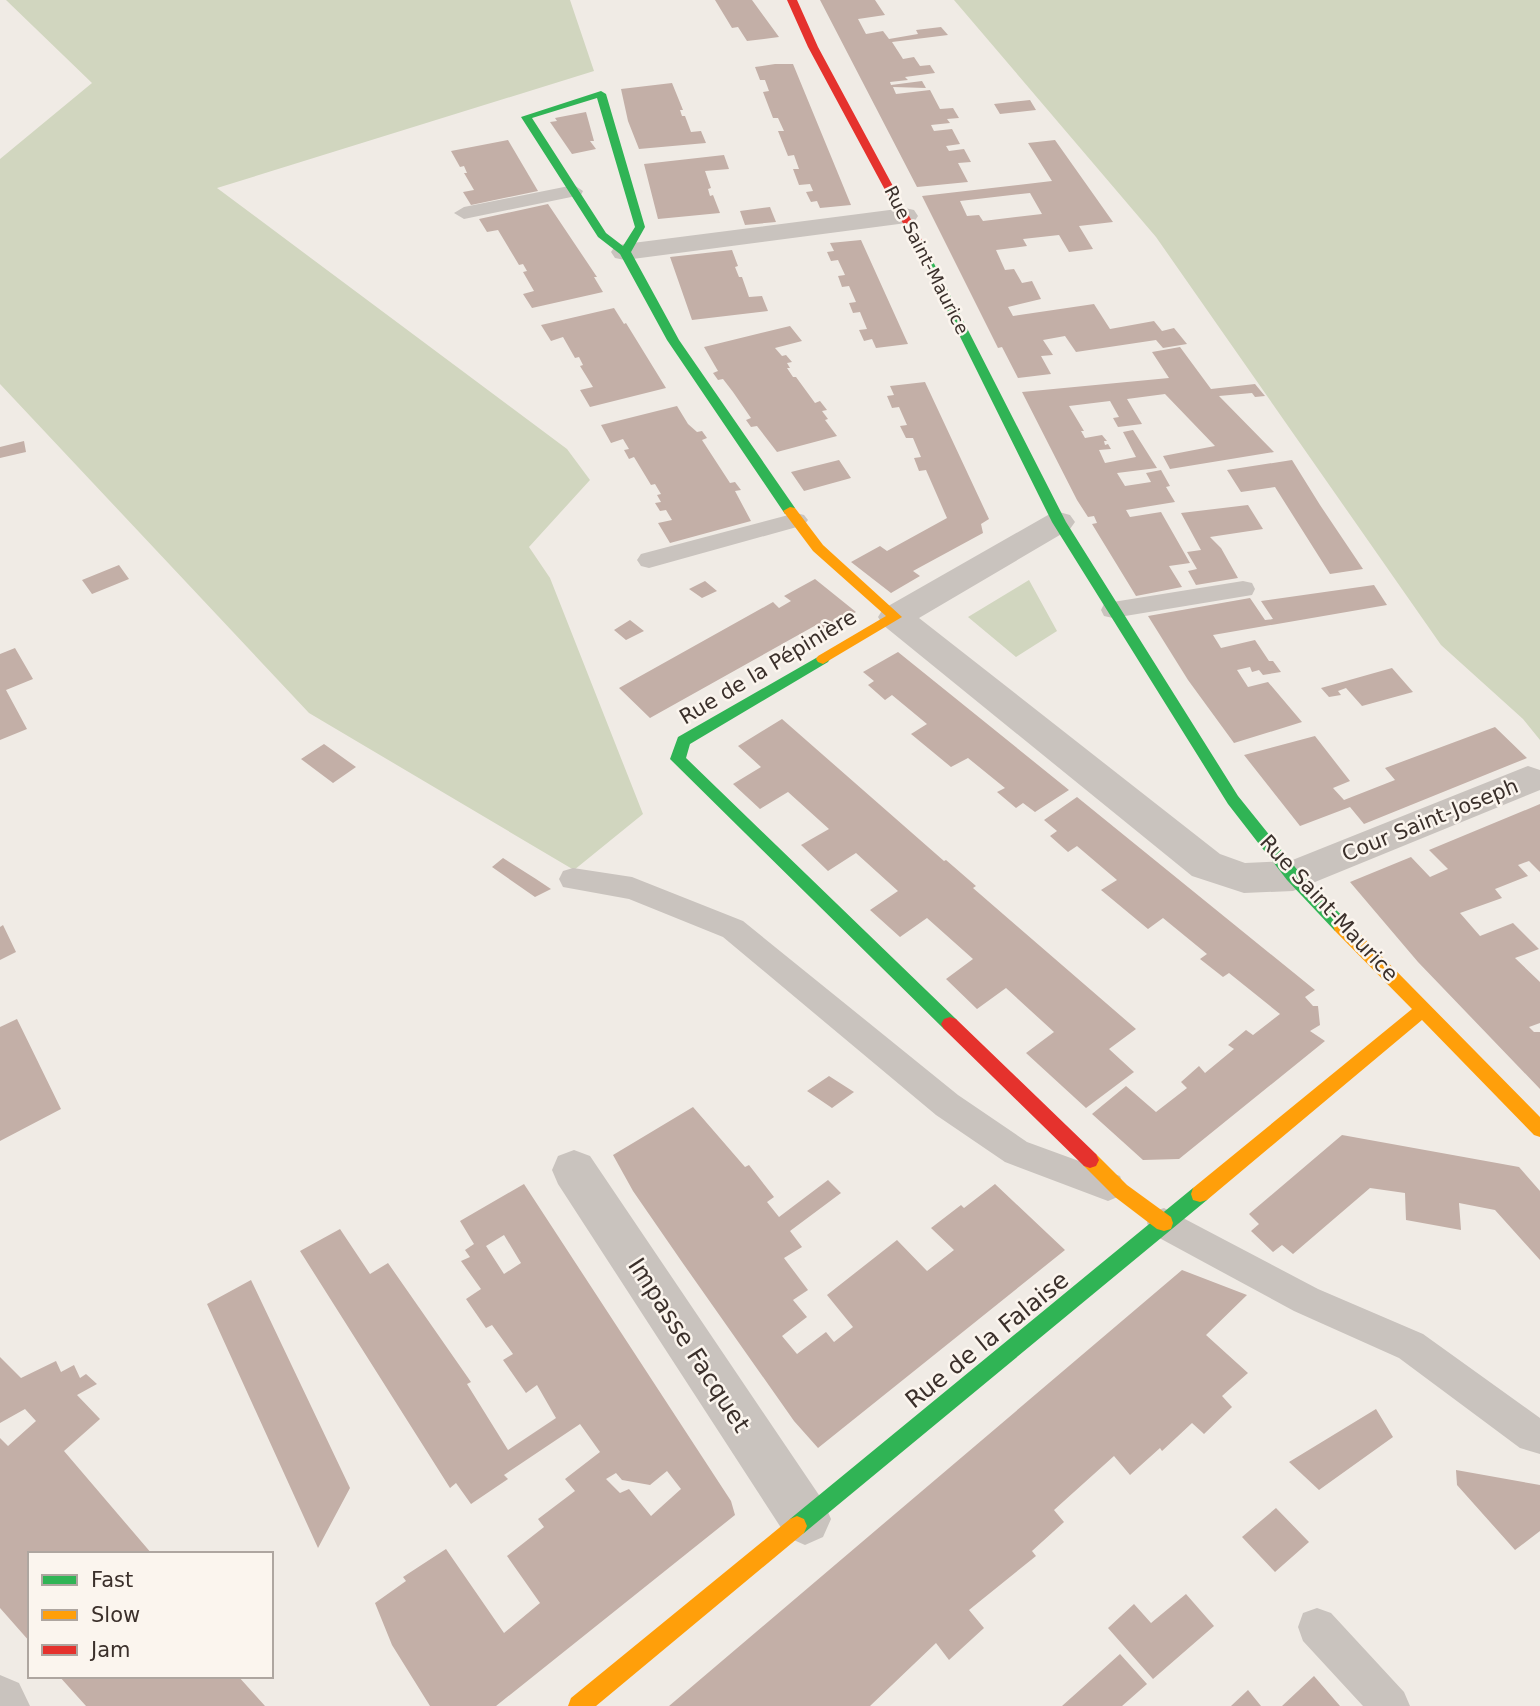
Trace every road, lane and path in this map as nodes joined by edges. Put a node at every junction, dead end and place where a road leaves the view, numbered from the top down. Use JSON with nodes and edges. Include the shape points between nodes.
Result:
{"nodes":[{"id":1,"x":792,"y":0,"type":"edge"},
{"id":2,"x":574,"y":191,"type":"junction"},
{"id":3,"x":464,"y":214,"type":"dead end"},
{"id":4,"x":905,"y":216,"type":"junction"},
{"id":5,"x":625,"y":252,"type":"junction"},
{"id":6,"x":796,"y":520,"type":"junction"},
{"id":7,"x":1059,"y":522,"type":"junction"},
{"id":8,"x":649,"y":560,"type":"dead end"},
{"id":9,"x":1243,"y":589,"type":"dead end"},
{"id":10,"x":1113,"y":610,"type":"junction"},
{"id":11,"x":895,"y":617,"type":"junction"},
{"id":12,"x":1528,"y":780,"type":"dead end"},
{"id":13,"x":1293,"y":876,"type":"junction"},
{"id":14,"x":573,"y":879,"type":"dead end"},
{"id":15,"x":1424,"y":1009,"type":"junction"},
{"id":16,"x":1540,"y":1129,"type":"edge"},
{"id":17,"x":574,"y":1170,"type":"dead end"},
{"id":18,"x":1121,"y":1191,"type":"junction"},
{"id":19,"x":1164,"y":1223,"type":"junction"},
{"id":20,"x":1540,"y":1436,"type":"edge"},
{"id":21,"x":805,"y":1519,"type":"junction"},
{"id":22,"x":1317,"y":1627,"type":"dead end"},
{"id":23,"x":0,"y":1702,"type":"edge"},
{"id":24,"x":4,"y":1706,"type":"edge"},
{"id":25,"x":579,"y":1706,"type":"edge"},
{"id":26,"x":1390,"y":1706,"type":"edge"}],
"edges":[{"from":1,"to":4,"type":"street","name":"Rue Saint-Maurice"},
{"from":2,"to":3,"type":"lane"},
{"from":2,"to":5,"type":"street","name":"Rue de la Pépinière","via":[[602,235]]},
{"from":2,"to":5,"type":"street","name":"Rue de la Pépinière","via":[[526,117],[601,94],[640,227]]},
{"from":4,"to":5,"type":"street"},
{"from":4,"to":7,"type":"street","name":"Rue Saint-Maurice"},
{"from":5,"to":6,"type":"street","name":"Rue de la Pépinière","via":[[673,340]]},
{"from":6,"to":8,"type":"lane"},
{"from":6,"to":11,"type":"street","name":"Rue de la Pépinière","via":[[818,548]]},
{"from":7,"to":10,"type":"street","name":"Rue Saint-Maurice"},
{"from":7,"to":11,"type":"street"},
{"from":9,"to":10,"type":"lane"},
{"from":10,"to":13,"type":"street","name":"Rue Saint-Maurice","via":[[1233,800]]},
{"from":11,"to":13,"type":"street","name":"Cour Saint-Joseph","via":[[1206,865],[1244,878]]},
{"from":11,"to":18,"type":"street","name":"Rue de la Pépinière","via":[[683,741],[678,759]]},
{"from":12,"to":13,"type":"street","name":"Cour Saint-Joseph"},
{"from":13,"to":15,"type":"street","name":"Rue Saint-Maurice"},
{"from":14,"to":18,"type":"lane","via":[[632,888],[733,929],[947,1105],[1016,1152]]},
{"from":15,"to":16,"type":"street","name":"Rue Saint-Maurice"},
{"from":15,"to":19,"type":"street","name":"Rue de la Falaise"},
{"from":17,"to":21,"type":"street","name":"Impasse Facquet"},
{"from":18,"to":19,"type":"street","name":"Rue de la Pépinière"},
{"from":19,"to":20,"type":"lane","via":[[1306,1300],[1411,1346]]},
{"from":19,"to":21,"type":"street","name":"Rue de la Falaise"},
{"from":21,"to":25,"type":"street","name":"Rue de la Falaise"},
{"from":22,"to":26,"type":"lane"},
{"from":23,"to":24,"type":"street"}]}
